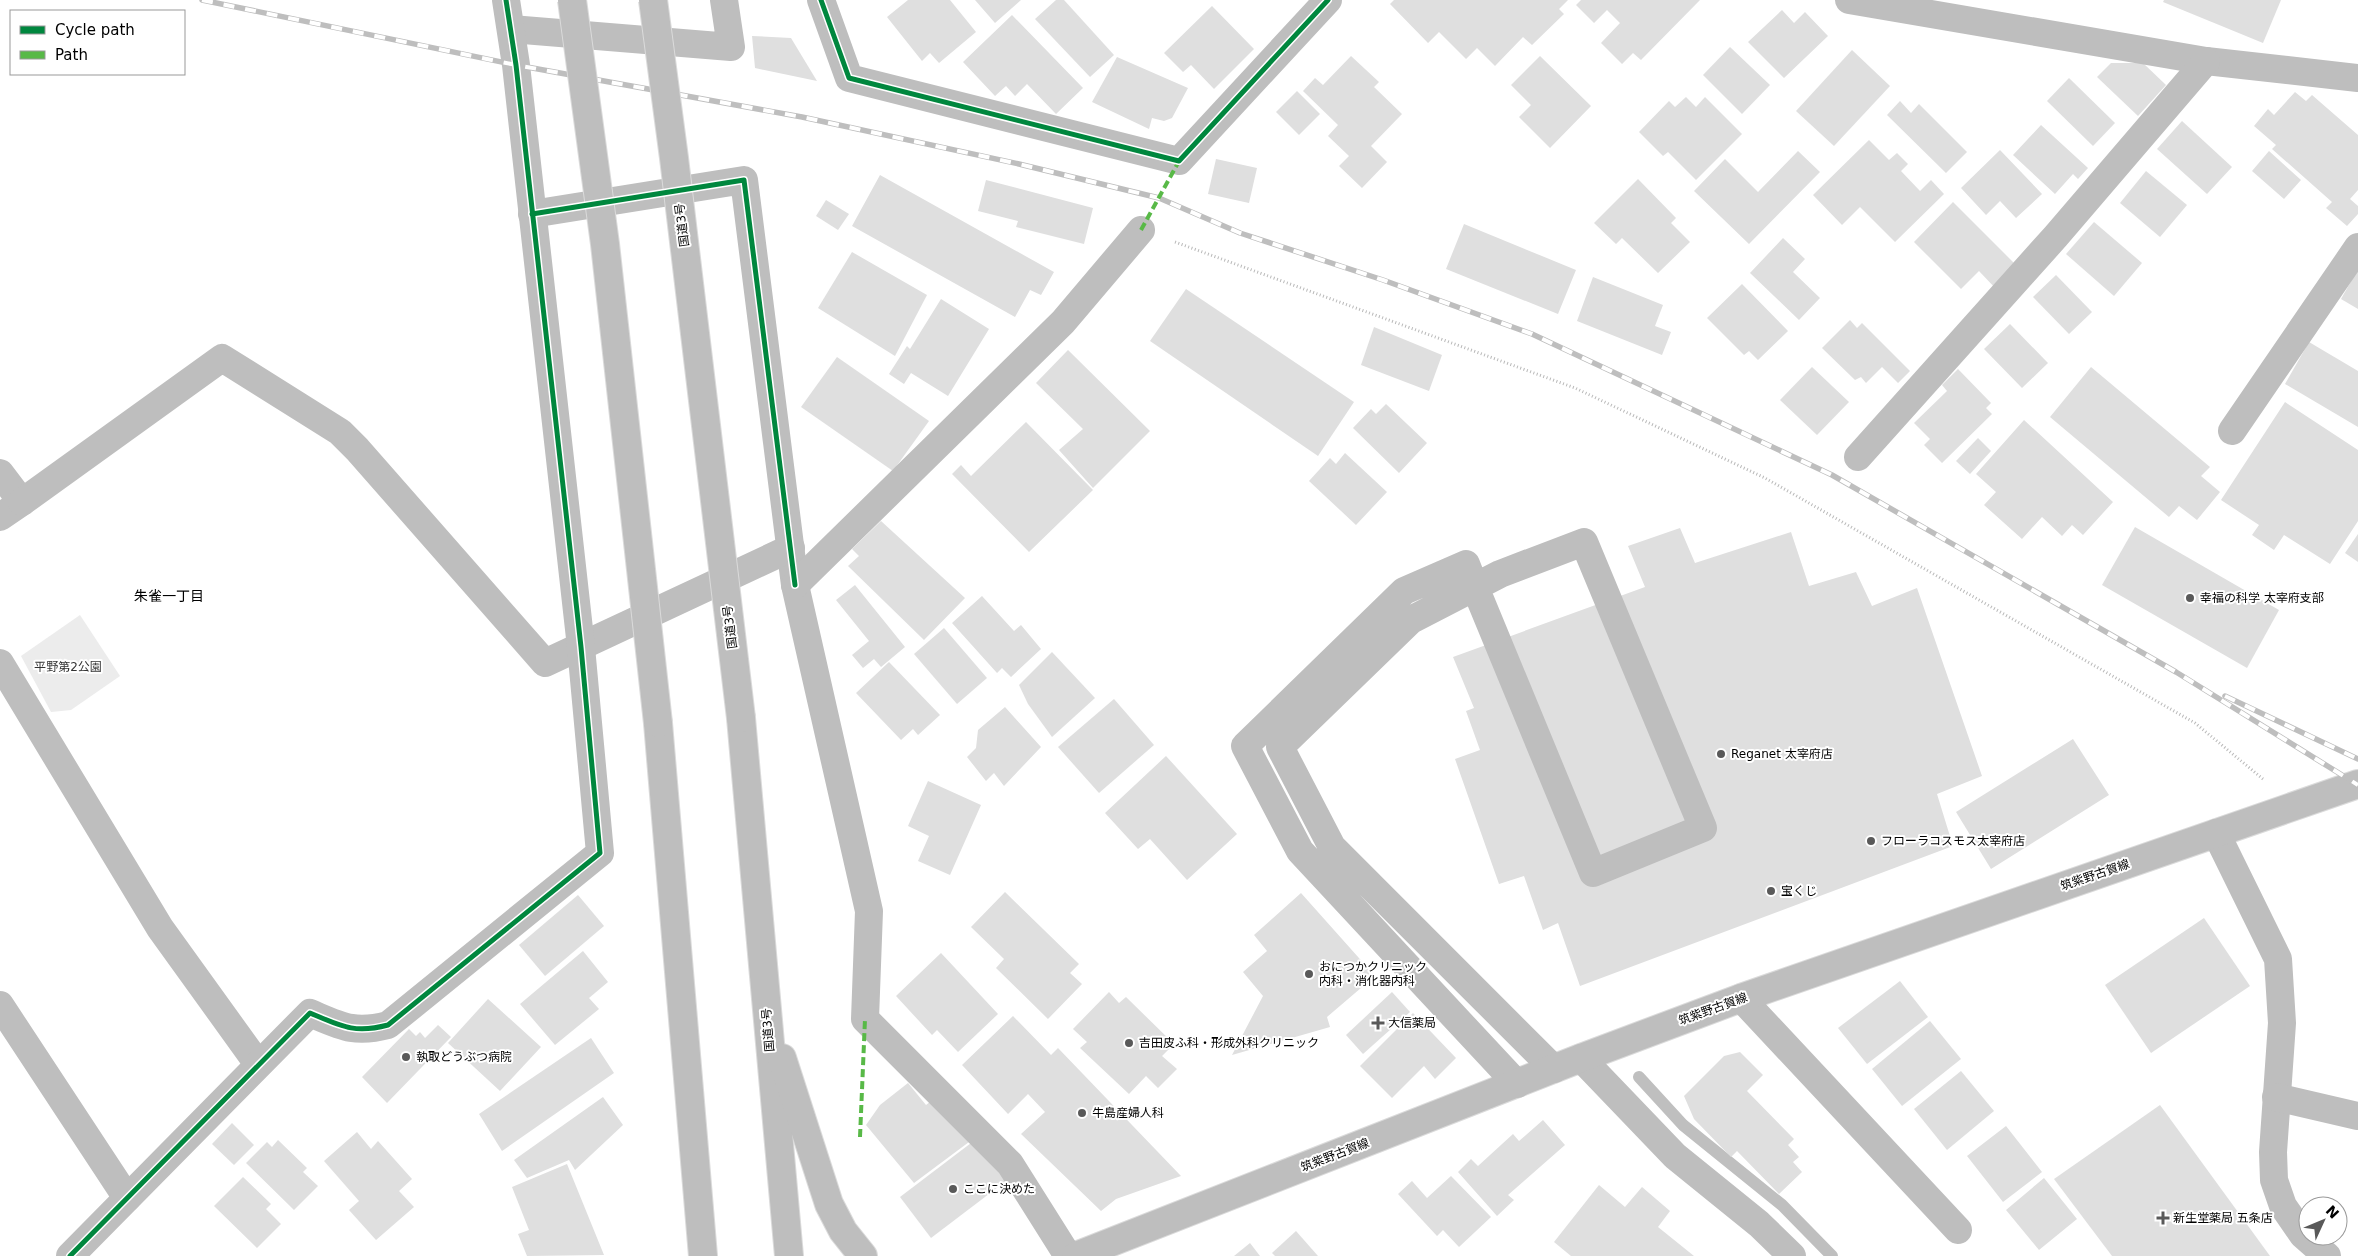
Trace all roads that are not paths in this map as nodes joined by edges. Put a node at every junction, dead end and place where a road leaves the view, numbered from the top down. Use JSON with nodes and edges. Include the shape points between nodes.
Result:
{"nodes":[{"id":1,"x":506,"y":0,"type":"edge"},
{"id":2,"x":572,"y":0,"type":"edge"},
{"id":3,"x":652,"y":0,"type":"edge"},
{"id":4,"x":724,"y":0,"type":"edge"},
{"id":5,"x":822,"y":0,"type":"edge"},
{"id":6,"x":1328,"y":0,"type":"edge"},
{"id":7,"x":1849,"y":0,"type":"edge"},
{"id":8,"x":511,"y":29,"type":"junction"},
{"id":9,"x":2206,"y":61,"type":"junction"},
{"id":10,"x":2358,"y":78,"type":"edge"},
{"id":11,"x":532,"y":214,"type":"junction"},
{"id":12,"x":1142,"y":230,"type":"road end"},
{"id":13,"x":2358,"y":247,"type":"edge"},
{"id":14,"x":2232,"y":431,"type":"dead end"},
{"id":15,"x":1858,"y":457,"type":"dead end"},
{"id":16,"x":0,"y":473,"type":"edge"},
{"id":17,"x":11,"y":510,"type":"edge"},
{"id":18,"x":791,"y":548,"type":"junction"},
{"id":19,"x":795,"y":585,"type":"junction"},
{"id":20,"x":1475,"y":586,"type":"junction"},
{"id":21,"x":581,"y":647,"type":"junction"},
{"id":22,"x":0,"y":663,"type":"edge"},
{"id":23,"x":2358,"y":784,"type":"edge"},
{"id":24,"x":2216,"y":833,"type":"junction"},
{"id":25,"x":1741,"y":998,"type":"junction"},
{"id":26,"x":0,"y":1005,"type":"edge"},
{"id":27,"x":766,"y":1009,"type":"junction"},
{"id":28,"x":1581,"y":1058,"type":"junction"},
{"id":29,"x":258,"y":1064,"type":"junction"},
{"id":30,"x":1554,"y":1069,"type":"junction"},
{"id":31,"x":1517,"y":1084,"type":"junction"},
{"id":32,"x":2277,"y":1087,"type":"junction"},
{"id":33,"x":2358,"y":1097,"type":"edge"},
{"id":34,"x":2358,"y":1116,"type":"edge"},
{"id":35,"x":127,"y":1198,"type":"junction"},
{"id":36,"x":1958,"y":1230,"type":"dead end"},
{"id":37,"x":70,"y":1256,"type":"edge"},
{"id":38,"x":703,"y":1256,"type":"edge"},
{"id":39,"x":789,"y":1256,"type":"edge"},
{"id":40,"x":864,"y":1256,"type":"edge"},
{"id":41,"x":1068,"y":1256,"type":"edge"},
{"id":42,"x":1076,"y":1256,"type":"edge"},
{"id":43,"x":1792,"y":1256,"type":"edge"},
{"id":44,"x":2327,"y":1256,"type":"edge"}],
"edges":[{"from":1,"to":8,"type":"main road"},
{"from":2,"to":38,"type":"main road","bridge":true,"via":[[605,244],[658,723]]},
{"from":3,"to":27,"type":"main road","name":"国道3号","bridge":true,"via":[[741,718]]},
{"from":4,"to":8,"type":"main road","via":[[731,47]]},
{"from":5,"to":6,"type":"main road","via":[[849,78],[1179,161]]},
{"from":7,"to":9,"type":"main road"},
{"from":8,"to":11,"type":"main road"},
{"from":9,"to":10,"type":"main road"},
{"from":9,"to":15,"type":"main road","via":[[2056,236]]},
{"from":11,"to":18,"type":"main road","via":[[744,180]]},
{"from":11,"to":21,"type":"main road"},
{"from":12,"to":19,"type":"main road","via":[[1063,322]]},
{"from":13,"to":14,"type":"main road"},
{"from":16,"to":17,"type":"main road"},
{"from":17,"to":21,"type":"main road","via":[[222,358],[340,432],[357,448],[545,663]]},
{"from":18,"to":19,"type":"main road"},
{"from":18,"to":21,"type":"main road"},
{"from":19,"to":41,"type":"main road","via":[[869,911],[866,1019],[1010,1164]]},
{"from":20,"to":20,"type":"main road","via":[[1594,873],[1703,828],[1584,542]]},
{"from":20,"to":30,"type":"main road","via":[[1410,620],[1280,747],[1332,847]]},
{"from":20,"to":31,"type":"main road","via":[[1466,564],[1404,591],[1245,746],[1300,851]]},
{"from":21,"to":29,"type":"main road","via":[[600,853],[388,1025],[367,1030],[344,1028],[310,1013]]},
{"from":22,"to":29,"type":"main road","via":[[160,928]]},
{"from":23,"to":24,"type":"main road","name":"筑紫野古賀線"},
{"from":24,"to":25,"type":"main road","name":"筑紫野古賀線"},
{"from":24,"to":32,"type":"main road","via":[[2278,958],[2282,1023]]},
{"from":25,"to":28,"type":"main road","name":"筑紫野古賀線"},
{"from":25,"to":36,"type":"main road"},
{"from":26,"to":35,"type":"main road"},
{"from":27,"to":39,"type":"main road","name":"国道3号"},
{"from":27,"to":40,"type":"main road","via":[[829,1204],[843,1231]]},
{"from":28,"to":30,"type":"main road","name":"筑紫野古賀線"},
{"from":28,"to":43,"type":"main road","via":[[1675,1156],[1759,1224]]},
{"from":29,"to":35,"type":"main road"},
{"from":30,"to":31,"type":"main road","name":"筑紫野古賀線"},
{"from":31,"to":42,"type":"main road","name":"筑紫野古賀線"},
{"from":32,"to":33,"type":"main road"},
{"from":32,"to":34,"type":"main road"},
{"from":32,"to":44,"type":"main road","via":[[2274,1180],[2284,1206],[2303,1235]]},
{"from":35,"to":37,"type":"main road"}]}
